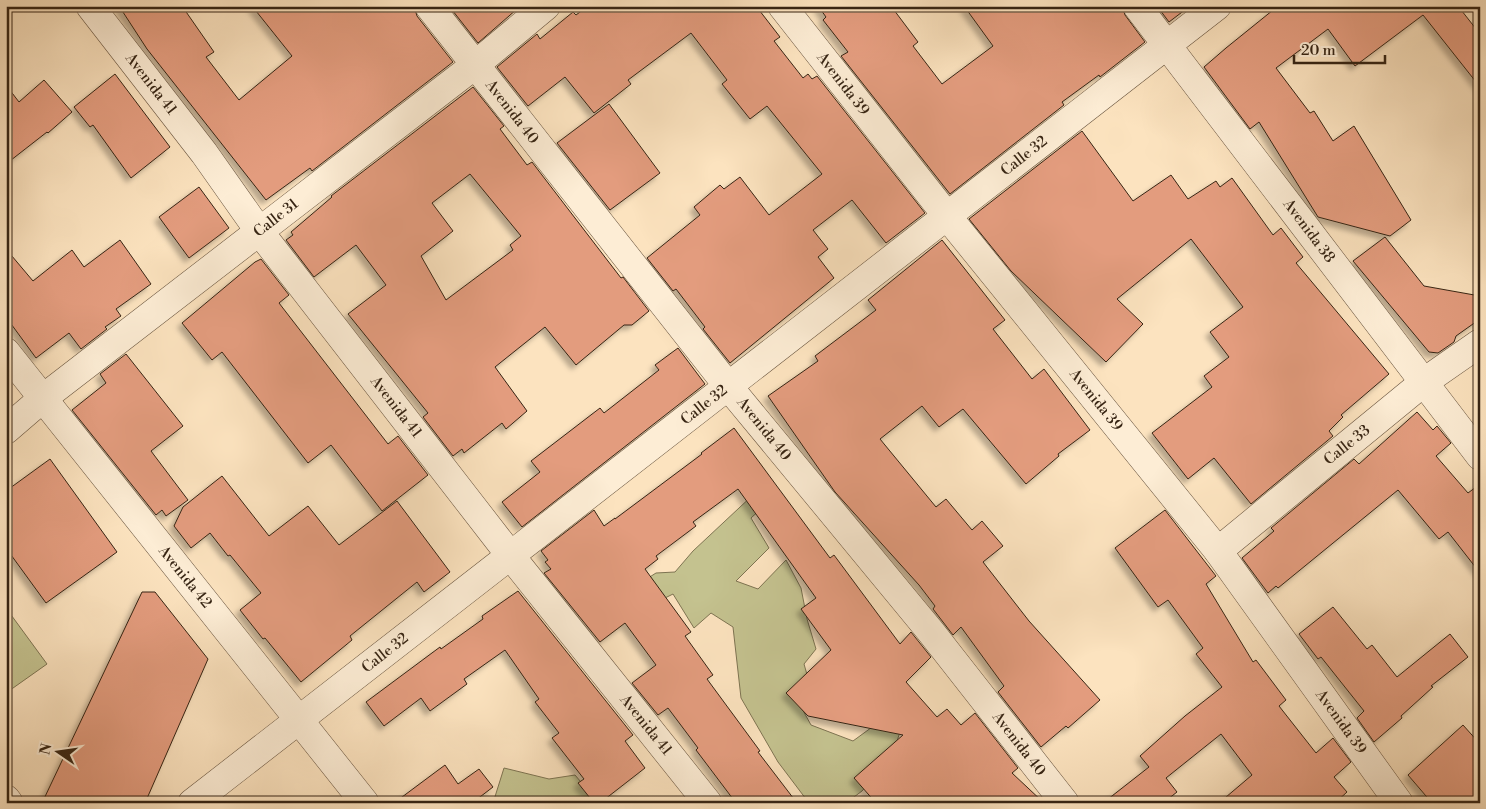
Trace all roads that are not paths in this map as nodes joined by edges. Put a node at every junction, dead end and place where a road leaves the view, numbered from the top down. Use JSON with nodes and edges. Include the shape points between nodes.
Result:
{"nodes":[{"id":1,"x":90,"y":6,"type":"edge"},
{"id":2,"x":429,"y":6,"type":"edge"},
{"id":3,"x":546,"y":6,"type":"edge"},
{"id":4,"x":782,"y":6,"type":"edge"},
{"id":5,"x":1137,"y":6,"type":"edge"},
{"id":6,"x":1217,"y":6,"type":"edge"},
{"id":7,"x":1168,"y":45,"type":"junction"},
{"id":8,"x":475,"y":65,"type":"junction"},
{"id":9,"x":948,"y":216,"type":"junction"},
{"id":10,"x":259,"y":231,"type":"junction"},
{"id":11,"x":1480,"y":343,"type":"edge"},
{"id":12,"x":6,"y":352,"type":"edge"},
{"id":13,"x":1424,"y":382,"type":"junction"},
{"id":14,"x":728,"y":386,"type":"junction"},
{"id":15,"x":42,"y":399,"type":"junction"},
{"id":16,"x":6,"y":430,"type":"edge"},
{"id":17,"x":1480,"y":456,"type":"edge"},
{"id":18,"x":1218,"y":551,"type":"junction"},
{"id":19,"x":510,"y":555,"type":"junction"},
{"id":20,"x":299,"y":719,"type":"junction"},
{"id":21,"x":6,"y":799,"type":"edge"},
{"id":22,"x":9,"y":803,"type":"edge"},
{"id":23,"x":192,"y":803,"type":"edge"},
{"id":24,"x":364,"y":803,"type":"edge"},
{"id":25,"x":708,"y":803,"type":"edge"},
{"id":26,"x":1065,"y":803,"type":"edge"},
{"id":27,"x":1399,"y":803,"type":"edge"}],
"edges":[{"from":1,"to":10,"type":"street","name":"Avenida 41"},
{"from":2,"to":8,"type":"street","name":"Avenida 40"},
{"from":3,"to":8,"type":"street","name":"Calle 31"},
{"from":4,"to":9,"type":"street","name":"Avenida 39"},
{"from":5,"to":7,"type":"street","name":"Avenida 38"},
{"from":6,"to":7,"type":"street","name":"Calle 32"},
{"from":7,"to":9,"type":"street","name":"Calle 32"},
{"from":7,"to":13,"type":"street","name":"Avenida 38"},
{"from":8,"to":10,"type":"street","name":"Calle 31"},
{"from":8,"to":14,"type":"street","name":"Avenida 40"},
{"from":9,"to":14,"type":"street","name":"Calle 32"},
{"from":9,"to":18,"type":"street","name":"Avenida 39"},
{"from":10,"to":15,"type":"street","name":"Calle 31"},
{"from":10,"to":19,"type":"street","name":"Avenida 41"},
{"from":11,"to":13,"type":"street","name":"Calle 33"},
{"from":12,"to":15,"type":"street","name":"Avenida 42"},
{"from":13,"to":17,"type":"street","name":"Avenida 38"},
{"from":13,"to":18,"type":"street","name":"Calle 33"},
{"from":14,"to":19,"type":"street","name":"Calle 32"},
{"from":14,"to":26,"type":"street","name":"Avenida 40","via":[[931,632]]},
{"from":15,"to":16,"type":"street","name":"Calle 31"},
{"from":15,"to":20,"type":"street","name":"Avenida 42"},
{"from":18,"to":27,"type":"street","name":"Avenida 39"},
{"from":19,"to":20,"type":"street","name":"Calle 32"},
{"from":19,"to":25,"type":"street","name":"Avenida 41"},
{"from":20,"to":23,"type":"street","name":"Calle 32"},
{"from":20,"to":24,"type":"street","name":"Avenida 42"},
{"from":21,"to":22,"type":"street"}]}
